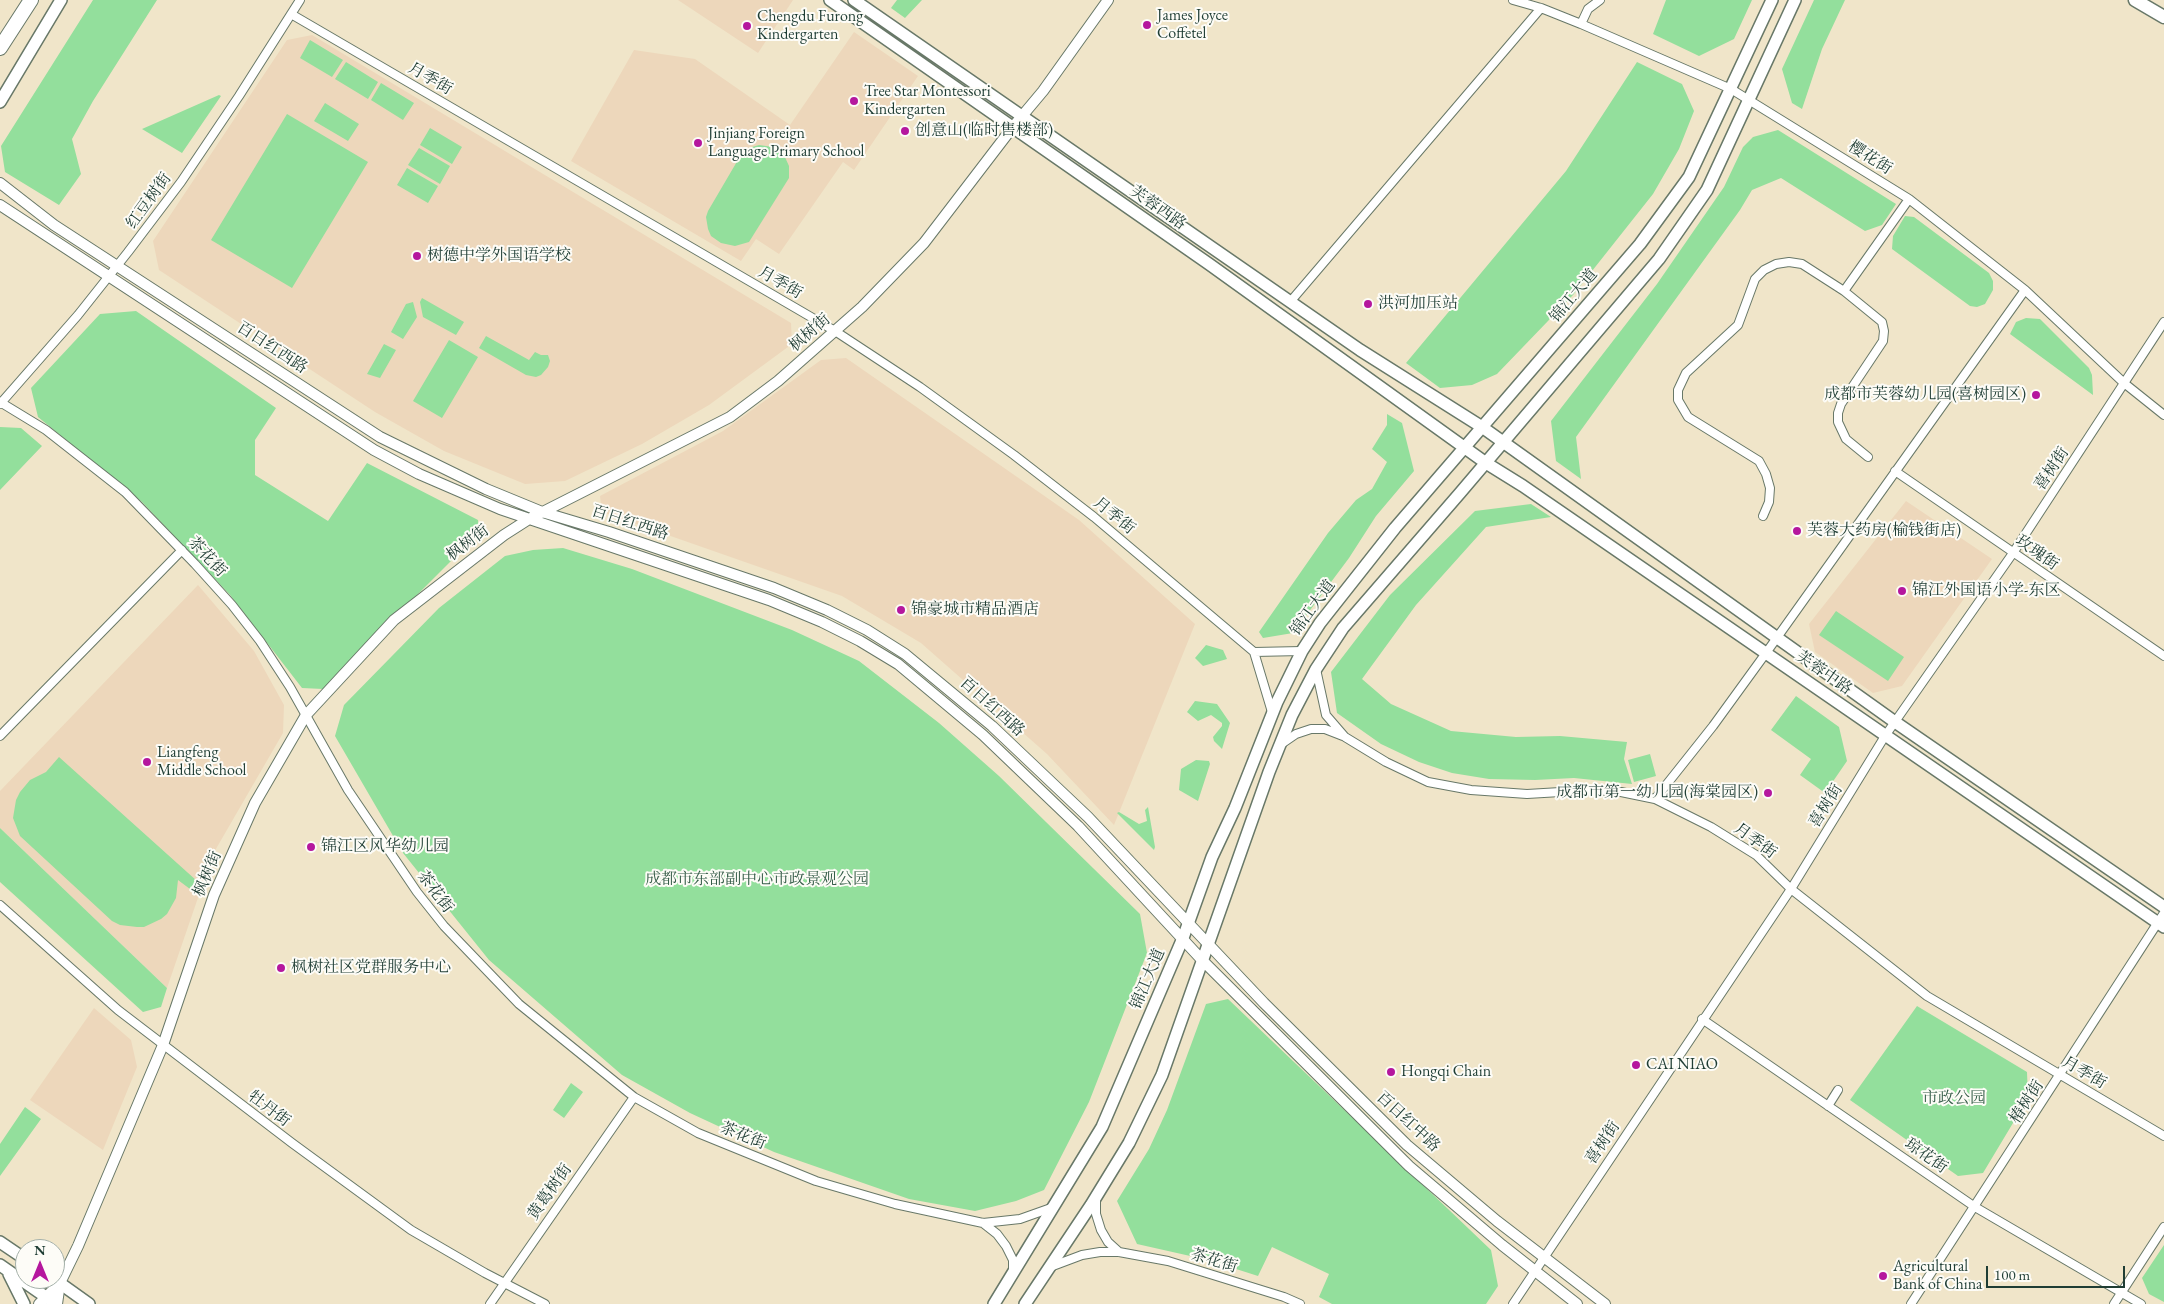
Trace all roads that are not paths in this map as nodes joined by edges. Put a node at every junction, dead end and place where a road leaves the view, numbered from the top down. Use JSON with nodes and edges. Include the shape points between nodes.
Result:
{"nodes":[{"id":1,"x":30,"y":0,"type":"edge"},
{"id":2,"x":61,"y":0,"type":"edge"},
{"id":3,"x":300,"y":0,"type":"edge"},
{"id":4,"x":830,"y":0,"type":"edge"},
{"id":5,"x":854,"y":0,"type":"edge"},
{"id":6,"x":1108,"y":0,"type":"edge"},
{"id":7,"x":1513,"y":0,"type":"edge"},
{"id":8,"x":1600,"y":0,"type":"edge"},
{"id":9,"x":1772,"y":0,"type":"edge"},
{"id":10,"x":1795,"y":0,"type":"edge"},
{"id":11,"x":2135,"y":0,"type":"edge"},
{"id":12,"x":1541,"y":8,"type":"junction"},
{"id":13,"x":291,"y":14,"type":"junction"},
{"id":14,"x":2164,"y":16,"type":"edge"},
{"id":15,"x":1581,"y":24,"type":"junction"},
{"id":16,"x":0,"y":48,"type":"edge"},
{"id":17,"x":1732,"y":89,"type":"junction"},
{"id":18,"x":1750,"y":99,"type":"junction"},
{"id":19,"x":0,"y":102,"type":"edge"},
{"id":20,"x":1022,"y":116,"type":"junction"},
{"id":21,"x":1012,"y":128,"type":"junction"},
{"id":22,"x":0,"y":183,"type":"edge"},
{"id":23,"x":1909,"y":199,"type":"junction"},
{"id":24,"x":0,"y":205,"type":"edge"},
{"id":25,"x":118,"y":266,"type":"junction"},
{"id":26,"x":110,"y":276,"type":"junction"},
{"id":27,"x":2025,"y":290,"type":"junction"},
{"id":28,"x":1844,"y":291,"type":"junction"},
{"id":29,"x":1290,"y":302,"type":"junction"},
{"id":30,"x":2164,"y":322,"type":"edge"},
{"id":31,"x":835,"y":331,"type":"junction"},
{"id":32,"x":2124,"y":383,"type":"junction"},
{"id":33,"x":0,"y":403,"type":"edge"},
{"id":34,"x":2164,"y":415,"type":"edge"},
{"id":35,"x":1482,"y":427,"type":"junction"},
{"id":36,"x":1504,"y":442,"type":"junction"},
{"id":37,"x":1465,"y":446,"type":"junction"},
{"id":38,"x":1868,"y":457,"type":"dead end"},
{"id":39,"x":1486,"y":463,"type":"junction"},
{"id":40,"x":1896,"y":472,"type":"junction"},
{"id":41,"x":542,"y":512,"type":"junction"},
{"id":42,"x":1764,"y":516,"type":"dead end"},
{"id":43,"x":528,"y":519,"type":"junction"},
{"id":44,"x":182,"y":550,"type":"junction"},
{"id":45,"x":2013,"y":553,"type":"junction"},
{"id":46,"x":1777,"y":638,"type":"junction"},
{"id":47,"x":1254,"y":652,"type":"junction"},
{"id":48,"x":1302,"y":652,"type":"junction"},
{"id":49,"x":1766,"y":653,"type":"junction"},
{"id":50,"x":2164,"y":656,"type":"edge"},
{"id":51,"x":1316,"y":669,"type":"junction"},
{"id":52,"x":1272,"y":712,"type":"junction"},
{"id":53,"x":306,"y":715,"type":"junction"},
{"id":54,"x":1895,"y":722,"type":"junction"},
{"id":55,"x":0,"y":736,"type":"edge"},
{"id":56,"x":1885,"y":736,"type":"junction"},
{"id":57,"x":1345,"y":737,"type":"junction"},
{"id":58,"x":1280,"y":745,"type":"junction"},
{"id":59,"x":1655,"y":799,"type":"junction"},
{"id":60,"x":1791,"y":889,"type":"junction"},
{"id":61,"x":0,"y":905,"type":"edge"},
{"id":62,"x":2164,"y":908,"type":"edge"},
{"id":63,"x":2162,"y":921,"type":"edge"},
{"id":64,"x":1188,"y":922,"type":"junction"},
{"id":65,"x":1183,"y":938,"type":"junction"},
{"id":66,"x":1208,"y":942,"type":"junction"},
{"id":67,"x":1202,"y":960,"type":"junction"},
{"id":68,"x":1702,"y":1019,"type":"junction"},
{"id":69,"x":164,"y":1045,"type":"junction"},
{"id":70,"x":2060,"y":1076,"type":"junction"},
{"id":71,"x":1838,"y":1090,"type":"dead end"},
{"id":72,"x":634,"y":1097,"type":"junction"},
{"id":73,"x":1828,"y":1106,"type":"junction"},
{"id":74,"x":2164,"y":1136,"type":"edge"},
{"id":75,"x":1096,"y":1197,"type":"junction"},
{"id":76,"x":1058,"y":1199,"type":"junction"},
{"id":77,"x":1975,"y":1207,"type":"junction"},
{"id":78,"x":983,"y":1223,"type":"junction"},
{"id":79,"x":2164,"y":1227,"type":"edge"},
{"id":80,"x":0,"y":1242,"type":"edge"},
{"id":81,"x":15,"y":1252,"type":"edge"},
{"id":82,"x":1119,"y":1252,"type":"junction"},
{"id":83,"x":1544,"y":1257,"type":"junction"},
{"id":84,"x":1050,"y":1267,"type":"junction"},
{"id":85,"x":3,"y":1268,"type":"edge"},
{"id":86,"x":65,"y":1268,"type":"edge"},
{"id":87,"x":1535,"y":1271,"type":"junction"},
{"id":88,"x":1012,"y":1276,"type":"junction"},
{"id":89,"x":504,"y":1283,"type":"junction"},
{"id":90,"x":65,"y":1287,"type":"edge"},
{"id":91,"x":50,"y":1289,"type":"edge"},
{"id":92,"x":57,"y":1289,"type":"edge"},
{"id":93,"x":2122,"y":1293,"type":"junction"},
{"id":94,"x":41,"y":1300,"type":"edge"},
{"id":95,"x":24,"y":1304,"type":"edge"},
{"id":96,"x":56,"y":1304,"type":"edge"},
{"id":97,"x":89,"y":1304,"type":"edge"},
{"id":98,"x":490,"y":1304,"type":"edge"},
{"id":99,"x":545,"y":1304,"type":"edge"},
{"id":100,"x":994,"y":1304,"type":"edge"},
{"id":101,"x":1025,"y":1304,"type":"edge"},
{"id":102,"x":1300,"y":1304,"type":"edge"},
{"id":103,"x":1513,"y":1304,"type":"edge"},
{"id":104,"x":1577,"y":1304,"type":"edge"},
{"id":105,"x":1605,"y":1304,"type":"edge"},
{"id":106,"x":1911,"y":1304,"type":"edge"},
{"id":107,"x":2114,"y":1304,"type":"edge"},
{"id":108,"x":2141,"y":1304,"type":"edge"}],
"edges":[{"from":1,"to":16,"type":"highway"},
{"from":2,"to":19,"type":"main road"},
{"from":3,"to":13,"type":"street","name":"红豆树街"},
{"from":4,"to":21,"type":"main road","name":"芙蓉西路"},
{"from":5,"to":20,"type":"main road","name":"芙蓉西路"},
{"from":6,"to":20,"type":"street","name":"枫树街"},
{"from":7,"to":12,"type":"street","name":"樱花街"},
{"from":8,"to":15,"type":"street","via":[[1588,9]]},
{"from":9,"to":17,"type":"main road","name":"锦江大道"},
{"from":10,"to":18,"type":"main road"},
{"from":11,"to":14,"type":"main road"},
{"from":12,"to":15,"type":"street","name":"樱花街"},
{"from":12,"to":29,"type":"street"},
{"from":13,"to":25,"type":"street","name":"红豆树街","via":[[181,182]]},
{"from":13,"to":31,"type":"street","name":"月季街"},
{"from":15,"to":17,"type":"street","name":"樱花街"},
{"from":17,"to":18,"type":"street","name":"樱花街"},
{"from":17,"to":35,"type":"main road","name":"锦江大道","via":[[1689,177],[1640,244]]},
{"from":18,"to":23,"type":"street","name":"樱花街"},
{"from":18,"to":36,"type":"main road","via":[[1707,190],[1659,259]]},
{"from":20,"to":21,"type":"street","name":"枫树街"},
{"from":20,"to":29,"type":"main road","name":"芙蓉西路"},
{"from":21,"to":31,"type":"street","name":"枫树街","via":[[924,243]]},
{"from":21,"to":37,"type":"main road","name":"芙蓉西路"},
{"from":22,"to":25,"type":"street","name":"百日红西路","via":[[54,225]]},
{"from":23,"to":27,"type":"street","name":"樱花街"},
{"from":23,"to":28,"type":"street"},
{"from":24,"to":26,"type":"street","name":"百日红西路"},
{"from":25,"to":26,"type":"street","name":"红豆树街"},
{"from":25,"to":41,"type":"street","name":"百日红西路","via":[[380,437],[486,489]]},
{"from":26,"to":33,"type":"street","name":"红豆树街"},
{"from":26,"to":43,"type":"street","name":"百日红西路","via":[[374,450],[419,474]]},
{"from":27,"to":32,"type":"street","name":"樱花街"},
{"from":27,"to":40,"type":"street"},
{"from":28,"to":38,"type":"street","via":[[1882,322],[1884,331],[1878,350],[1838,413],[1838,422],[1846,438]]},
{"from":28,"to":42,"type":"street","via":[[1802,264],[1776,264],[1764,270],[1755,279],[1738,325],[1681,381],[1678,400],[1688,417],[1758,461],[1766,474],[1769,495]]},
{"from":29,"to":35,"type":"main road","name":"芙蓉西路"},
{"from":30,"to":32,"type":"street","name":"喜树街"},
{"from":31,"to":41,"type":"street","name":"枫树街","via":[[778,381],[730,417]]},
{"from":31,"to":47,"type":"street","name":"月季街","via":[[920,386],[1014,455],[1094,517]]},
{"from":32,"to":34,"type":"street","name":"樱花街"},
{"from":32,"to":45,"type":"street","name":"喜树街"},
{"from":33,"to":44,"type":"street","name":"茶花街","via":[[46,430],[125,492]]},
{"from":35,"to":36,"type":"main road","name":"芙蓉中路"},
{"from":35,"to":37,"type":"main road","name":"锦江大道"},
{"from":36,"to":39,"type":"main road"},
{"from":36,"to":46,"type":"main road","name":"芙蓉中路"},
{"from":37,"to":39,"type":"main road","name":"芙蓉中路"},
{"from":37,"to":48,"type":"main road","name":"锦江大道","via":[[1395,528],[1320,623]]},
{"from":39,"to":49,"type":"main road","name":"芙蓉中路"},
{"from":39,"to":51,"type":"main road","via":[[1342,628]]},
{"from":40,"to":45,"type":"street","name":"玫瑰街"},
{"from":40,"to":46,"type":"street"},
{"from":41,"to":43,"type":"street","name":"枫树街"},
{"from":41,"to":64,"type":"street","name":"百日红西路","via":[[774,588],[828,610],[905,654],[992,726],[1088,817]]},
{"from":43,"to":53,"type":"street","name":"枫树街","via":[[394,620]]},
{"from":43,"to":65,"type":"street","name":"百日红西路","via":[[769,600],[845,633],[898,664],[983,735],[1078,826]]},
{"from":44,"to":53,"type":"street","name":"茶花街","via":[[232,605],[260,642]]},
{"from":44,"to":55,"type":"street"},
{"from":45,"to":50,"type":"street","name":"玫瑰街"},
{"from":45,"to":54,"type":"street","name":"喜树街"},
{"from":46,"to":49,"type":"street"},
{"from":46,"to":54,"type":"main road","name":"芙蓉中路"},
{"from":47,"to":48,"type":"street"},
{"from":47,"to":52,"type":"street"},
{"from":48,"to":52,"type":"main road","name":"锦江大道"},
{"from":49,"to":56,"type":"main road","name":"芙蓉中路"},
{"from":49,"to":59,"type":"street"},
{"from":51,"to":57,"type":"street","name":"月季街","via":[[1326,715]]},
{"from":51,"to":58,"type":"main road"},
{"from":52,"to":64,"type":"main road","name":"锦江大道"},
{"from":53,"to":69,"type":"street","name":"枫树街","via":[[255,803],[214,895]]},
{"from":53,"to":72,"type":"street","name":"茶花街","via":[[348,790],[444,926],[519,1004]]},
{"from":54,"to":56,"type":"street","name":"喜树街"},
{"from":54,"to":62,"type":"main road","name":"芙蓉中路"},
{"from":56,"to":60,"type":"street","name":"喜树街"},
{"from":56,"to":63,"type":"main road","name":"芙蓉中路"},
{"from":57,"to":58,"type":"street","via":[[1325,729],[1311,729]]},
{"from":57,"to":59,"type":"street","name":"月季街","via":[[1428,782],[1471,790],[1527,794],[1594,790]]},
{"from":58,"to":66,"type":"main road"},
{"from":59,"to":60,"type":"street","name":"月季街","via":[[1711,827],[1756,855]]},
{"from":60,"to":68,"type":"street","name":"喜树街"},
{"from":60,"to":70,"type":"street","name":"月季街","via":[[1927,996]]},
{"from":61,"to":69,"type":"street","name":"牡丹街","via":[[118,1010]]},
{"from":63,"to":70,"type":"street","name":"椿树街"},
{"from":64,"to":65,"type":"main road","name":"锦江大道"},
{"from":64,"to":66,"type":"street","name":"百日红西路"},
{"from":65,"to":67,"type":"street","name":"百日红西路"},
{"from":65,"to":76,"type":"main road","name":"锦江大道","via":[[1102,1127]]},
{"from":66,"to":67,"type":"main road"},
{"from":66,"to":83,"type":"street","name":"百日红中路","via":[[1264,1003],[1407,1145]]},
{"from":67,"to":75,"type":"main road","via":[[1162,1075],[1129,1143]]},
{"from":67,"to":87,"type":"street","name":"百日红中路","via":[[1409,1166]]},
{"from":68,"to":73,"type":"street","name":"琼花街"},
{"from":68,"to":83,"type":"street","name":"喜树街"},
{"from":69,"to":86,"type":"street","name":"枫树街","via":[[78,1246]]},
{"from":69,"to":89,"type":"street","name":"牡丹街","via":[[411,1230]]},
{"from":70,"to":74,"type":"street","name":"月季街"},
{"from":70,"to":77,"type":"street","name":"椿树街"},
{"from":71,"to":73,"type":"street"},
{"from":72,"to":78,"type":"street","name":"茶花街","via":[[698,1133],[816,1181],[895,1204]]},
{"from":72,"to":89,"type":"street","name":"黄葛树街"},
{"from":73,"to":77,"type":"street","name":"琼花街"},
{"from":75,"to":82,"type":"street","via":[[1096,1214],[1101,1230]]},
{"from":75,"to":84,"type":"main road"},
{"from":76,"to":78,"type":"street","name":"茶花街","via":[[1050,1210],[1008,1221]]},
{"from":76,"to":88,"type":"main road","name":"锦江大道"},
{"from":77,"to":93,"type":"street","name":"琼花街"},
{"from":77,"to":106,"type":"street","name":"椿树街"},
{"from":78,"to":88,"type":"street","via":[[1006,1246],[1013,1260]]},
{"from":79,"to":93,"type":"street"},
{"from":80,"to":81,"type":"main road"},
{"from":82,"to":84,"type":"street","name":"茶花街","via":[[1082,1255]]},
{"from":82,"to":102,"type":"street","name":"茶花街","via":[[1168,1261]]},
{"from":83,"to":87,"type":"street","name":"喜树街"},
{"from":83,"to":105,"type":"street","name":"百日红中路"},
{"from":84,"to":101,"type":"main road"},
{"from":85,"to":94,"type":"main road"},
{"from":85,"to":95,"type":"main road"},
{"from":87,"to":103,"type":"street","name":"喜树街"},
{"from":87,"to":104,"type":"street","name":"百日红中路"},
{"from":88,"to":100,"type":"main road","name":"锦江大道"},
{"from":89,"to":98,"type":"street","name":"黄葛树街"},
{"from":89,"to":99,"type":"street","name":"牡丹街"},
{"from":90,"to":97,"type":"main road"},
{"from":91,"to":94,"type":"street","name":"枫树街"},
{"from":92,"to":96,"type":"street","name":"枫树街"},
{"from":93,"to":107,"type":"street"},
{"from":93,"to":108,"type":"street","name":"琼花街"},
{"from":94,"to":96,"type":"main road"}]}
